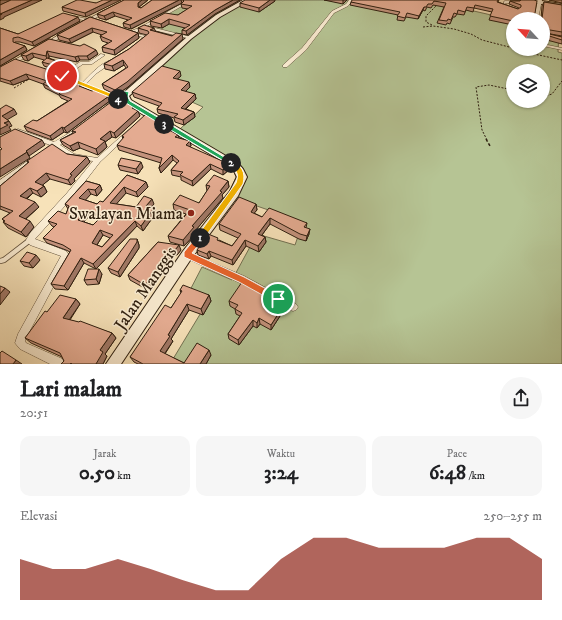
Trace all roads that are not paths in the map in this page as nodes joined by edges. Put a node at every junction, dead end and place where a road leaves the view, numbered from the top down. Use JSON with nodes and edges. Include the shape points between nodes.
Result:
{"nodes":[{"id":1,"x":247,"y":0,"type":"edge"},
{"id":2,"x":345,"y":0,"type":"edge"},
{"id":3,"x":351,"y":0,"type":"edge"},
{"id":4,"x":519,"y":0,"type":"edge"},
{"id":5,"x":524,"y":0,"type":"edge"},
{"id":6,"x":540,"y":1,"type":"edge"},
{"id":7,"x":181,"y":5,"type":"edge"},
{"id":8,"x":562,"y":6,"type":"edge"},
{"id":9,"x":110,"y":8,"type":"edge"},
{"id":10,"x":509,"y":8,"type":"edge"},
{"id":11,"x":538,"y":12,"type":"edge"},
{"id":12,"x":68,"y":15,"type":"edge"},
{"id":13,"x":89,"y":19,"type":"junction"},
{"id":14,"x":101,"y":22,"type":"edge"},
{"id":15,"x":75,"y":27,"type":"edge"},
{"id":16,"x":143,"y":27,"type":"junction"},
{"id":17,"x":117,"y":28,"type":"edge"},
{"id":18,"x":69,"y":30,"type":"edge"},
{"id":19,"x":158,"y":31,"type":"junction"},
{"id":20,"x":130,"y":32,"type":"junction"},
{"id":21,"x":147,"y":37,"type":"junction"},
{"id":22,"x":189,"y":38,"type":"junction"},
{"id":23,"x":51,"y":41,"type":"junction"},
{"id":24,"x":58,"y":43,"type":"edge"},
{"id":25,"x":137,"y":43,"type":"edge"},
{"id":26,"x":26,"y":47,"type":"edge"},
{"id":27,"x":550,"y":47,"type":"edge"},
{"id":28,"x":37,"y":49,"type":"junction"},
{"id":29,"x":562,"y":50,"type":"edge"},
{"id":30,"x":103,"y":55,"type":"dead end"},
{"id":31,"x":117,"y":57,"type":"edge"},
{"id":32,"x":285,"y":66,"type":"dead end"},
{"id":33,"x":40,"y":68,"type":"edge"},
{"id":34,"x":0,"y":70,"type":"edge"},
{"id":35,"x":62,"y":76,"type":"junction"},
{"id":36,"x":83,"y":84,"type":"junction"},
{"id":37,"x":127,"y":92,"type":"junction"},
{"id":38,"x":117,"y":99,"type":"junction"},
{"id":39,"x":101,"y":112,"type":"edge"},
{"id":40,"x":85,"y":125,"type":"edge"},
{"id":41,"x":133,"y":128,"type":"edge"},
{"id":42,"x":0,"y":140,"type":"edge"},
{"id":43,"x":55,"y":145,"type":"junction"},
{"id":44,"x":43,"y":154,"type":"edge"},
{"id":45,"x":36,"y":158,"type":"edge"},
{"id":46,"x":98,"y":160,"type":"junction"},
{"id":47,"x":0,"y":183,"type":"edge"},
{"id":48,"x":30,"y":240,"type":"junction"},
{"id":49,"x":187,"y":255,"type":"junction"},
{"id":50,"x":0,"y":261,"type":"edge"},
{"id":51,"x":293,"y":307,"type":"dead end"},
{"id":52,"x":61,"y":364,"type":"edge"},
{"id":53,"x":113,"y":364,"type":"edge"}],
"edges":[{"from":1,"to":22,"type":"street","via":[[218,16]]},
{"from":2,"to":3,"type":"street"},
{"from":3,"to":32,"type":"street","via":[[333,12],[304,49]]},
{"from":4,"to":10,"type":"lane","via":[[505,2],[504,6]]},
{"from":5,"to":6,"type":"street"},
{"from":6,"to":8,"type":"street"},
{"from":6,"to":11,"type":"street"},
{"from":7,"to":16,"type":"street"},
{"from":9,"to":13,"type":"street"},
{"from":12,"to":13,"type":"lane"},
{"from":13,"to":14,"type":"street"},
{"from":13,"to":15,"type":"street"},
{"from":16,"to":19,"type":"street"},
{"from":16,"to":20,"type":"street"},
{"from":17,"to":20,"type":"street"},
{"from":18,"to":23,"type":"street"},
{"from":19,"to":21,"type":"street"},
{"from":19,"to":22,"type":"street"},
{"from":20,"to":21,"type":"street"},
{"from":21,"to":25,"type":"street"},
{"from":22,"to":37,"type":"street"},
{"from":23,"to":24,"type":"street"},
{"from":23,"to":28,"type":"street"},
{"from":26,"to":28,"type":"street"},
{"from":27,"to":29,"type":"street"},
{"from":28,"to":34,"type":"street","via":[[20,62]]},
{"from":30,"to":35,"type":"street","via":[[90,63],[82,63]]},
{"from":31,"to":36,"type":"street","via":[[98,69]]},
{"from":33,"to":35,"type":"street"},
{"from":35,"to":36,"type":"street"},
{"from":36,"to":38,"type":"street"},
{"from":37,"to":38,"type":"street"},
{"from":37,"to":49,"type":"street","name":"Jalan Manggis","via":[[126,100],[146,117],[235,165],[242,176],[234,193]]},
{"from":38,"to":39,"type":"street"},
{"from":40,"to":43,"type":"street"},
{"from":41,"to":46,"type":"street"},
{"from":42,"to":43,"type":"street","via":[[18,131]]},
{"from":43,"to":44,"type":"street"},
{"from":43,"to":46,"type":"street","via":[[72,156]]},
{"from":45,"to":47,"type":"street"},
{"from":46,"to":48,"type":"street"},
{"from":48,"to":50,"type":"lane"},
{"from":48,"to":52,"type":"street","via":[[63,253],[65,257],[20,343]]},
{"from":49,"to":51,"type":"street","via":[[242,279]]},
{"from":49,"to":53,"type":"street","name":"Jalan Manggis"}]}
